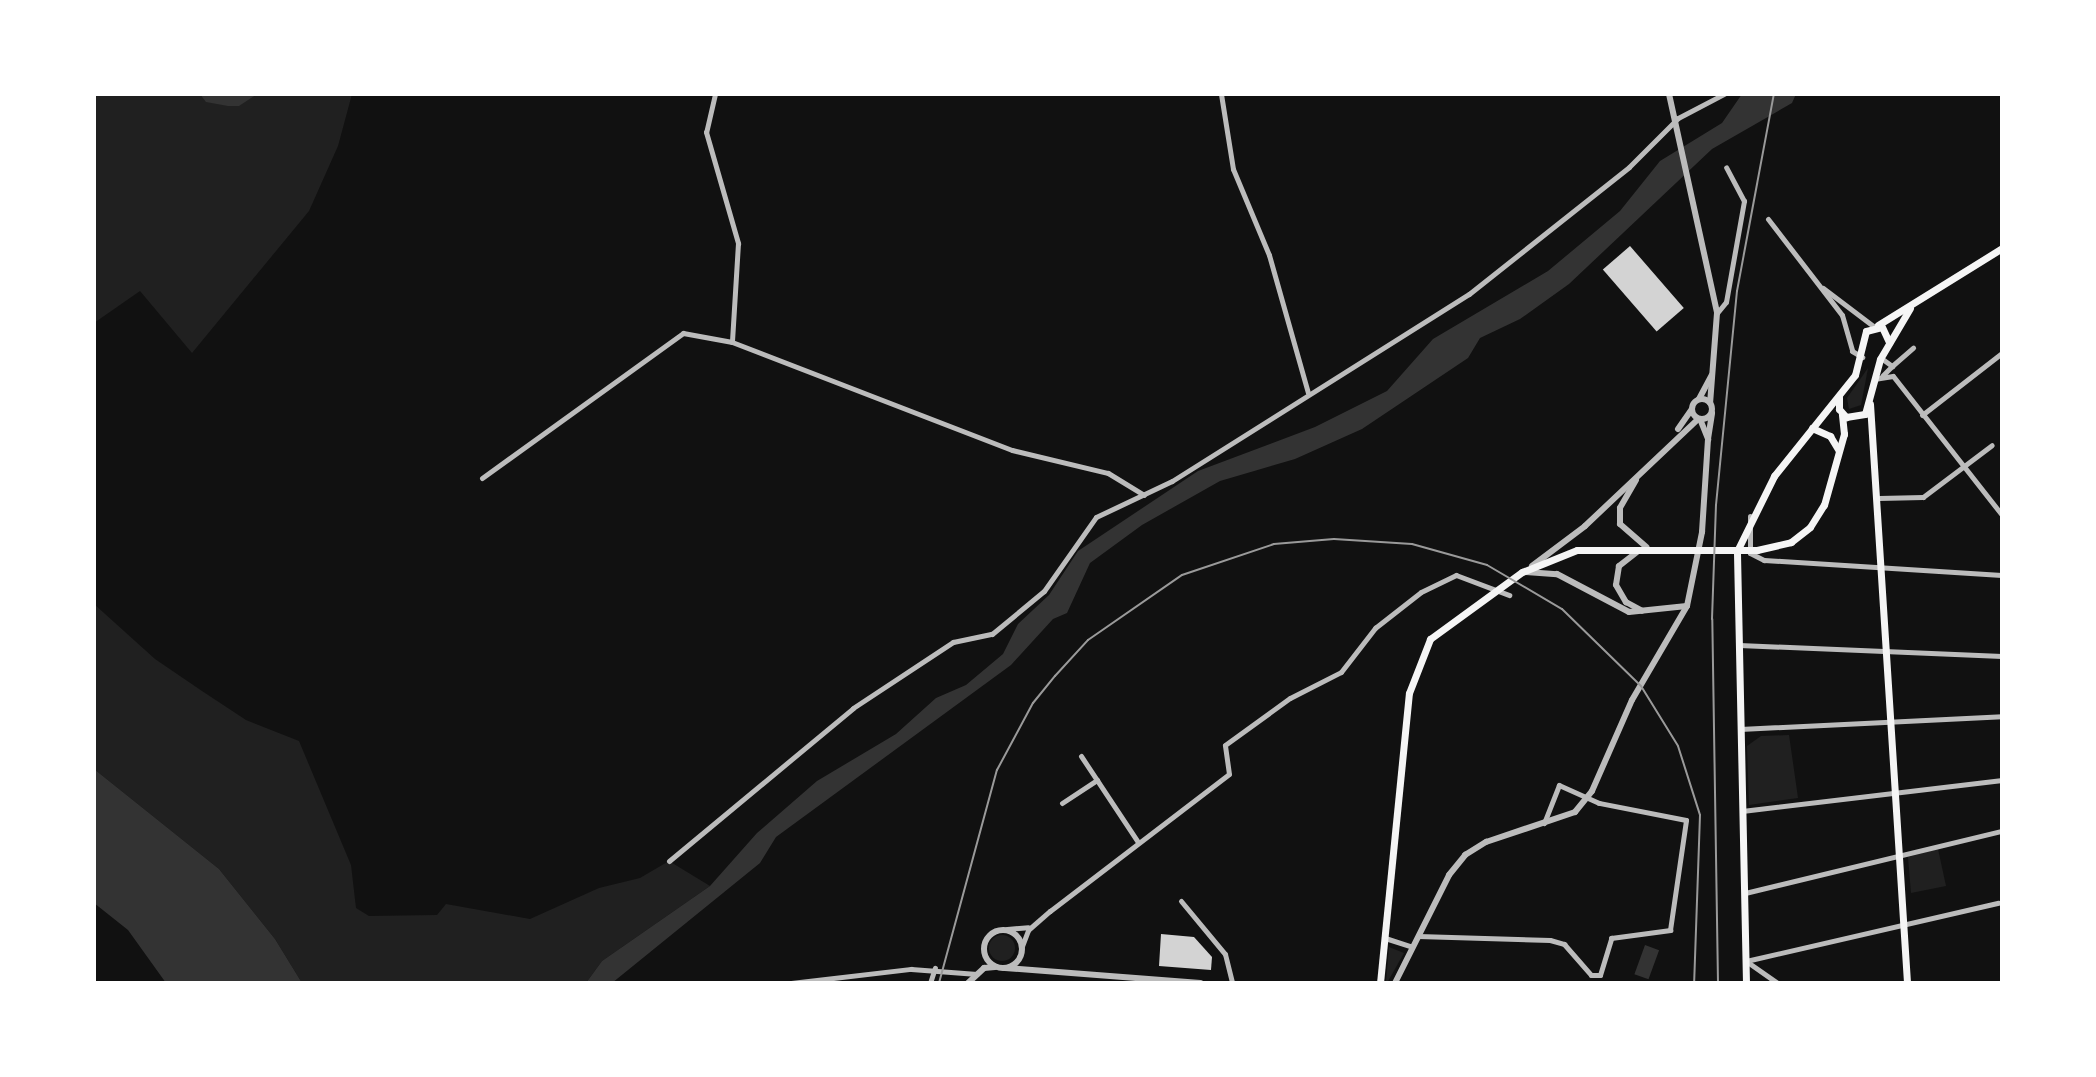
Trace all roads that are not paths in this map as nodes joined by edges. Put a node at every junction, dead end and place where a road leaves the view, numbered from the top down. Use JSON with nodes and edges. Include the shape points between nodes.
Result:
{"nodes":[{"id":1,"x":715,"y":94,"type":"edge"},
{"id":2,"x":1221,"y":94,"type":"edge"},
{"id":3,"x":1669,"y":94,"type":"edge"},
{"id":4,"x":1724,"y":94,"type":"edge"},
{"id":5,"x":1678,"y":118,"type":"junction"},
{"id":6,"x":1726,"y":167,"type":"dead end"},
{"id":7,"x":1768,"y":219,"type":"dead end"},
{"id":8,"x":2002,"y":248,"type":"edge"},
{"id":9,"x":1819,"y":286,"type":"junction"},
{"id":10,"x":1910,"y":308,"type":"junction"},
{"id":11,"x":1717,"y":313,"type":"junction"},
{"id":12,"x":1876,"y":326,"type":"junction"},
{"id":13,"x":1851,"y":340,"type":"junction"},
{"id":14,"x":1863,"y":341,"type":"junction"},
{"id":15,"x":732,"y":342,"type":"junction"},
{"id":16,"x":1889,"y":342,"type":"junction"},
{"id":17,"x":1913,"y":348,"type":"dead end"},
{"id":18,"x":2001,"y":355,"type":"edge"},
{"id":19,"x":1862,"y":357,"type":"junction"},
{"id":20,"x":1881,"y":358,"type":"junction"},
{"id":21,"x":1892,"y":366,"type":"junction"},
{"id":22,"x":1714,"y":372,"type":"junction"},
{"id":23,"x":1877,"y":378,"type":"junction"},
{"id":24,"x":1308,"y":393,"type":"junction"},
{"id":25,"x":1840,"y":395,"type":"junction"},
{"id":26,"x":1699,"y":399,"type":"junction"},
{"id":27,"x":1710,"y":403,"type":"junction"},
{"id":28,"x":1870,"y":404,"type":"junction"},
{"id":29,"x":1692,"y":409,"type":"junction"},
{"id":30,"x":1712,"y":412,"type":"junction"},
{"id":31,"x":1842,"y":414,"type":"junction"},
{"id":32,"x":1922,"y":415,"type":"junction"},
{"id":33,"x":1859,"y":417,"type":"junction"},
{"id":34,"x":1699,"y":419,"type":"junction"},
{"id":35,"x":1812,"y":428,"type":"junction"},
{"id":36,"x":1844,"y":434,"type":"junction"},
{"id":37,"x":1673,"y":438,"type":"junction"},
{"id":38,"x":1708,"y":439,"type":"junction"},
{"id":39,"x":1992,"y":445,"type":"dead end"},
{"id":40,"x":1839,"y":454,"type":"junction"},
{"id":41,"x":1963,"y":468,"type":"junction"},
{"id":42,"x":1640,"y":473,"type":"junction"},
{"id":43,"x":482,"y":478,"type":"dead end"},
{"id":44,"x":1145,"y":495,"type":"junction"},
{"id":45,"x":1879,"y":498,"type":"junction"},
{"id":46,"x":2002,"y":515,"type":"edge"},
{"id":47,"x":1750,"y":516,"type":"junction"},
{"id":48,"x":1646,"y":547,"type":"junction"},
{"id":49,"x":1882,"y":571,"type":"junction"},
{"id":50,"x":1522,"y":572,"type":"junction"},
{"id":51,"x":2002,"y":575,"type":"edge"},
{"id":52,"x":1509,"y":595,"type":"dead end"},
{"id":53,"x":1687,"y":606,"type":"junction"},
{"id":54,"x":1646,"y":612,"type":"junction"},
{"id":55,"x":1736,"y":645,"type":"junction"},
{"id":56,"x":1888,"y":651,"type":"junction"},
{"id":57,"x":2002,"y":656,"type":"edge"},
{"id":58,"x":2002,"y":716,"type":"edge"},
{"id":59,"x":1891,"y":722,"type":"junction"},
{"id":60,"x":1740,"y":729,"type":"junction"},
{"id":61,"x":1081,"y":756,"type":"dead end"},
{"id":62,"x":1097,"y":780,"type":"junction"},
{"id":63,"x":2002,"y":780,"type":"edge"},
{"id":64,"x":1895,"y":792,"type":"junction"},
{"id":65,"x":1588,"y":798,"type":"junction"},
{"id":66,"x":1062,"y":803,"type":"dead end"},
{"id":67,"x":1742,"y":811,"type":"junction"},
{"id":68,"x":1544,"y":824,"type":"junction"},
{"id":69,"x":2002,"y":831,"type":"edge"},
{"id":70,"x":1139,"y":842,"type":"junction"},
{"id":71,"x":1900,"y":854,"type":"junction"},
{"id":72,"x":669,"y":861,"type":"dead end"},
{"id":73,"x":1745,"y":893,"type":"junction"},
{"id":74,"x":1181,"y":901,"type":"dead end"},
{"id":75,"x":1998,"y":903,"type":"dead end"},
{"id":76,"x":1033,"y":925,"type":"junction"},
{"id":77,"x":1904,"y":925,"type":"junction"},
{"id":78,"x":1007,"y":929,"type":"junction"},
{"id":79,"x":1418,"y":936,"type":"junction"},
{"id":80,"x":1384,"y":937,"type":"junction"},
{"id":81,"x":1412,"y":947,"type":"junction"},
{"id":82,"x":983,"y":948,"type":"junction"},
{"id":83,"x":1022,"y":949,"type":"junction"},
{"id":84,"x":1746,"y":961,"type":"junction"},
{"id":85,"x":935,"y":968,"type":"junction"},
{"id":86,"x":1002,"y":968,"type":"junction"},
{"id":87,"x":1033,"y":969,"type":"junction"},
{"id":88,"x":977,"y":973,"type":"junction"},
{"id":89,"x":1169,"y":982,"type":"edge"},
{"id":90,"x":791,"y":983,"type":"edge"},
{"id":91,"x":930,"y":983,"type":"edge"},
{"id":92,"x":968,"y":983,"type":"edge"},
{"id":93,"x":1200,"y":983,"type":"edge"},
{"id":94,"x":1232,"y":983,"type":"edge"},
{"id":95,"x":1380,"y":983,"type":"edge"},
{"id":96,"x":1395,"y":983,"type":"edge"},
{"id":97,"x":1746,"y":983,"type":"edge"},
{"id":98,"x":1778,"y":983,"type":"edge"},
{"id":99,"x":1907,"y":983,"type":"edge"}],
"edges":[{"from":1,"to":15,"type":"street","via":[[706,132],[738,243]]},
{"from":2,"to":24,"type":"street","via":[[1233,169],[1269,255]]},
{"from":3,"to":5,"type":"street"},
{"from":4,"to":5,"type":"street"},
{"from":5,"to":11,"type":"street"},
{"from":5,"to":24,"type":"street","via":[[1629,167],[1469,294]]},
{"from":6,"to":11,"type":"street","via":[[1744,201],[1726,302]]},
{"from":7,"to":9,"type":"street"},
{"from":8,"to":10,"type":"main road"},
{"from":9,"to":12,"type":"street"},
{"from":9,"to":13,"type":"street","via":[[1846,321]]},
{"from":10,"to":12,"type":"main road"},
{"from":10,"to":16,"type":"main road"},
{"from":11,"to":22,"type":"street"},
{"from":12,"to":14,"type":"main road"},
{"from":12,"to":16,"type":"main road","via":[[1886,329]]},
{"from":13,"to":14,"type":"street"},
{"from":13,"to":19,"type":"street","via":[[1852,351]]},
{"from":14,"to":19,"type":"main road"},
{"from":15,"to":43,"type":"street","via":[[683,333]]},
{"from":15,"to":44,"type":"street","via":[[1012,450],[1108,473]]},
{"from":16,"to":20,"type":"main road"},
{"from":17,"to":21,"type":"street"},
{"from":18,"to":32,"type":"street"},
{"from":19,"to":25,"type":"main road"},
{"from":20,"to":21,"type":"street"},
{"from":20,"to":23,"type":"main road"},
{"from":21,"to":23,"type":"street"},
{"from":22,"to":26,"type":"street"},
{"from":22,"to":27,"type":"street"},
{"from":23,"to":28,"type":"main road"},
{"from":23,"to":32,"type":"street","via":[[1893,376]]},
{"from":24,"to":44,"type":"street"},
{"from":25,"to":31,"type":"main road"},
{"from":25,"to":35,"type":"main road"},
{"from":26,"to":27,"type":"street"},
{"from":26,"to":29,"type":"street"},
{"from":27,"to":30,"type":"street"},
{"from":28,"to":33,"type":"main road"},
{"from":28,"to":45,"type":"main road"},
{"from":29,"to":34,"type":"street"},
{"from":29,"to":37,"type":"street"},
{"from":30,"to":34,"type":"street"},
{"from":30,"to":38,"type":"street"},
{"from":31,"to":33,"type":"main road"},
{"from":31,"to":36,"type":"main road"},
{"from":32,"to":41,"type":"street"},
{"from":33,"to":36,"type":"main road"},
{"from":34,"to":37,"type":"street"},
{"from":34,"to":38,"type":"street"},
{"from":35,"to":40,"type":"main road","via":[[1830,436]]},
{"from":35,"to":47,"type":"main road"},
{"from":36,"to":40,"type":"main road"},
{"from":37,"to":42,"type":"street"},
{"from":38,"to":53,"type":"street","via":[[1702,532]]},
{"from":39,"to":41,"type":"street"},
{"from":40,"to":48,"type":"main road","via":[[1818,517],[1791,542],[1757,550]]},
{"from":41,"to":45,"type":"street","via":[[1923,497]]},
{"from":41,"to":46,"type":"street"},
{"from":42,"to":48,"type":"street","via":[[1619,517],[1624,531]]},
{"from":42,"to":50,"type":"street","via":[[1585,526]]},
{"from":44,"to":72,"type":"street","via":[[1096,517],[1044,591],[992,634],[953,642],[853,708]]},
{"from":45,"to":49,"type":"main road"},
{"from":47,"to":49,"type":"street","via":[[1750,553],[1764,560]]},
{"from":47,"to":55,"type":"main road","via":[[1737,551]]},
{"from":48,"to":50,"type":"main road","via":[[1577,550]]},
{"from":48,"to":54,"type":"street","via":[[1625,559],[1616,575],[1620,594]]},
{"from":49,"to":51,"type":"street"},
{"from":49,"to":56,"type":"main road"},
{"from":50,"to":54,"type":"street","via":[[1550,571],[1629,612]]},
{"from":50,"to":80,"type":"main road","via":[[1445,624],[1422,652],[1409,693]]},
{"from":52,"to":70,"type":"street","via":[[1456,575],[1437,581],[1375,628],[1341,672],[1290,698],[1225,745],[1229,774]]},
{"from":53,"to":54,"type":"street"},
{"from":53,"to":65,"type":"street","via":[[1632,700]]},
{"from":55,"to":56,"type":"street"},
{"from":55,"to":60,"type":"main road"},
{"from":56,"to":57,"type":"street"},
{"from":56,"to":59,"type":"main road"},
{"from":58,"to":59,"type":"street"},
{"from":59,"to":60,"type":"street"},
{"from":59,"to":64,"type":"main road"},
{"from":60,"to":67,"type":"main road"},
{"from":61,"to":62,"type":"street"},
{"from":62,"to":66,"type":"street"},
{"from":62,"to":70,"type":"street"},
{"from":63,"to":64,"type":"street"},
{"from":64,"to":67,"type":"street"},
{"from":64,"to":71,"type":"main road"},
{"from":65,"to":68,"type":"street","via":[[1575,812]]},
{"from":65,"to":68,"type":"street","via":[[1559,785]]},
{"from":65,"to":79,"type":"street","via":[[1686,820],[1670,930],[1611,938],[1600,975],[1591,975],[1564,944],[1550,940]]},
{"from":67,"to":73,"type":"main road"},
{"from":68,"to":79,"type":"street","via":[[1486,842],[1465,855]]},
{"from":69,"to":71,"type":"street"},
{"from":70,"to":76,"type":"street"},
{"from":71,"to":73,"type":"street"},
{"from":71,"to":77,"type":"main road"},
{"from":73,"to":84,"type":"main road"},
{"from":74,"to":94,"type":"street","via":[[1225,954]]},
{"from":75,"to":77,"type":"street"},
{"from":76,"to":78,"type":"street"},
{"from":76,"to":83,"type":"street"},
{"from":77,"to":84,"type":"street"},
{"from":77,"to":99,"type":"main road"},
{"from":78,"to":82,"type":"street","via":[[991,933]]},
{"from":78,"to":83,"type":"street"},
{"from":79,"to":81,"type":"street"},
{"from":80,"to":81,"type":"street"},
{"from":80,"to":95,"type":"main road"},
{"from":81,"to":96,"type":"street"},
{"from":82,"to":86,"type":"street","via":[[989,962]]},
{"from":82,"to":88,"type":"street"},
{"from":83,"to":86,"type":"street"},
{"from":83,"to":87,"type":"street"},
{"from":84,"to":97,"type":"main road"},
{"from":84,"to":98,"type":"street"},
{"from":85,"to":88,"type":"street"},
{"from":85,"to":90,"type":"street"},
{"from":85,"to":91,"type":"street"},
{"from":86,"to":87,"type":"street"},
{"from":86,"to":88,"type":"street"},
{"from":87,"to":89,"type":"street"},
{"from":88,"to":92,"type":"street"},
{"from":89,"to":93,"type":"street"}]}
